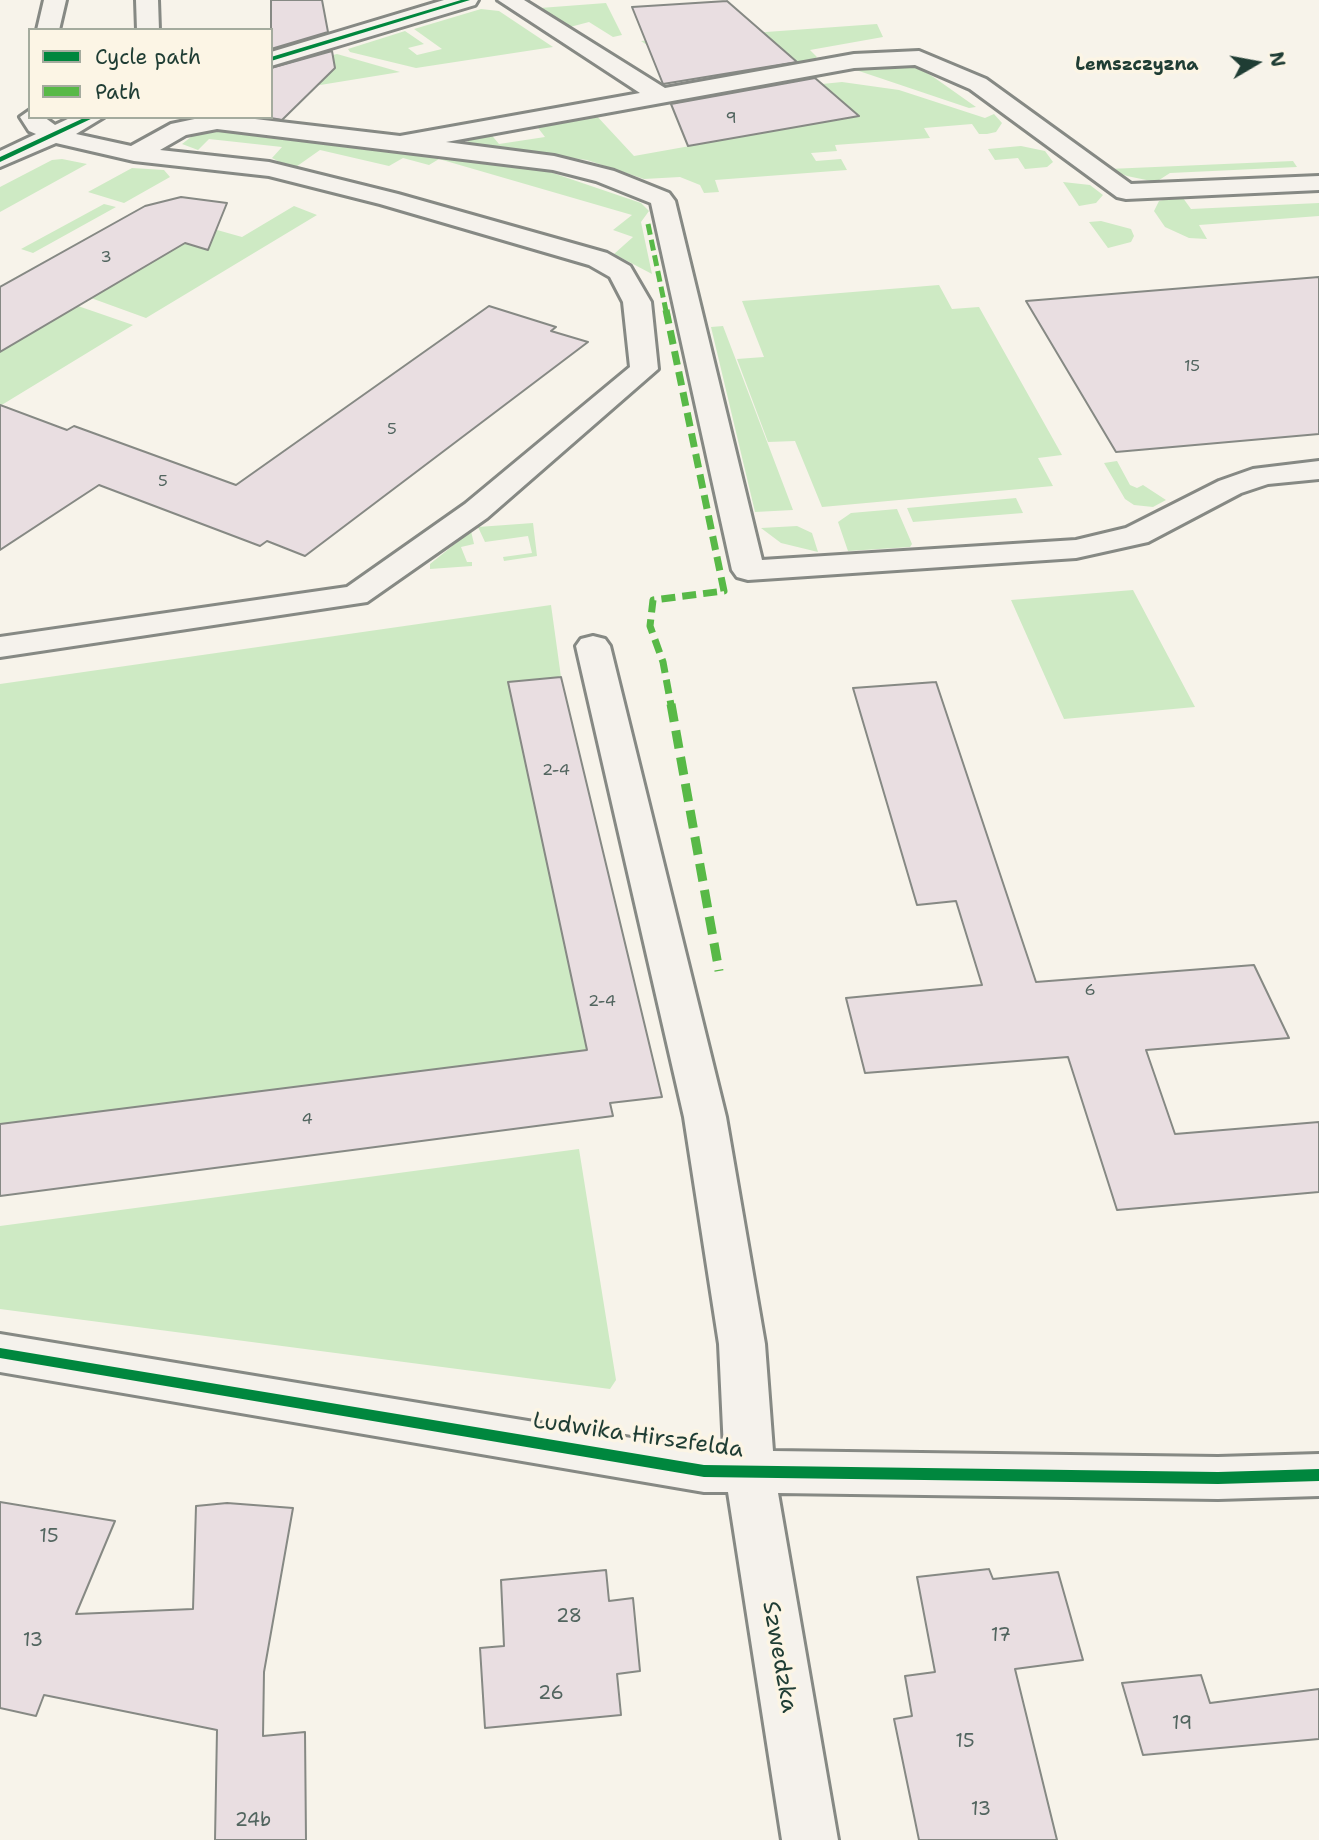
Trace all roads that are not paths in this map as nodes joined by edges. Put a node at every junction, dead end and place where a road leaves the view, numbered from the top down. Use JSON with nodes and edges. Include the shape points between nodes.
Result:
{"nodes":[{"id":1,"x":55,"y":0,"type":"edge"},
{"id":2,"x":147,"y":0,"type":"edge"},
{"id":3,"x":467,"y":0,"type":"edge"},
{"id":4,"x":509,"y":0,"type":"edge"},
{"id":5,"x":48,"y":28,"type":"edge"},
{"id":6,"x":148,"y":28,"type":"edge"},
{"id":7,"x":273,"y":58,"type":"edge"},
{"id":8,"x":661,"y":96,"type":"junction"},
{"id":9,"x":33,"y":119,"type":"edge"},
{"id":10,"x":87,"y":119,"type":"edge"},
{"id":11,"x":52,"y":134,"type":"junction"},
{"id":12,"x":400,"y":142,"type":"junction"},
{"id":13,"x":134,"y":154,"type":"junction"},
{"id":14,"x":0,"y":160,"type":"edge"},
{"id":15,"x":1319,"y":183,"type":"edge"},
{"id":16,"x":1319,"y":470,"type":"edge"},
{"id":17,"x":593,"y":646,"type":"dead end"},
{"id":18,"x":0,"y":647,"type":"edge"},
{"id":19,"x":0,"y":1353,"type":"edge"},
{"id":20,"x":750,"y":1474,"type":"junction"},
{"id":21,"x":1319,"y":1475,"type":"edge"},
{"id":22,"x":810,"y":1840,"type":"edge"}],
"edges":[{"from":1,"to":5,"type":"street"},
{"from":2,"to":6,"type":"street"},
{"from":3,"to":7,"type":"street"},
{"from":4,"to":8,"type":"street"},
{"from":8,"to":12,"type":"street"},
{"from":8,"to":15,"type":"street","via":[[854,61],[919,58],[978,84],[1126,192]]},
{"from":9,"to":11,"type":"street"},
{"from":10,"to":11,"type":"street"},
{"from":11,"to":13,"type":"street"},
{"from":11,"to":14,"type":"street"},
{"from":12,"to":13,"type":"street","via":[[216,122],[180,129]]},
{"from":12,"to":16,"type":"street","via":[[554,163],[605,176],[660,198],[666,206],[748,570],[1111,543],[1264,475]]},
{"from":13,"to":18,"type":"street","via":[[269,169],[598,259],[621,272],[637,302],[644,369],[476,511],[356,595]]},
{"from":17,"to":20,"type":"street","name":"Szwedzka","via":[[705,1117],[742,1344]]},
{"from":19,"to":20,"type":"street","name":"Ludwika Hirszfelda","via":[[704,1471]]},
{"from":20,"to":21,"type":"street","name":"Ludwika Hirszfelda"},
{"from":20,"to":22,"type":"street","name":"Szwedzka"}]}
